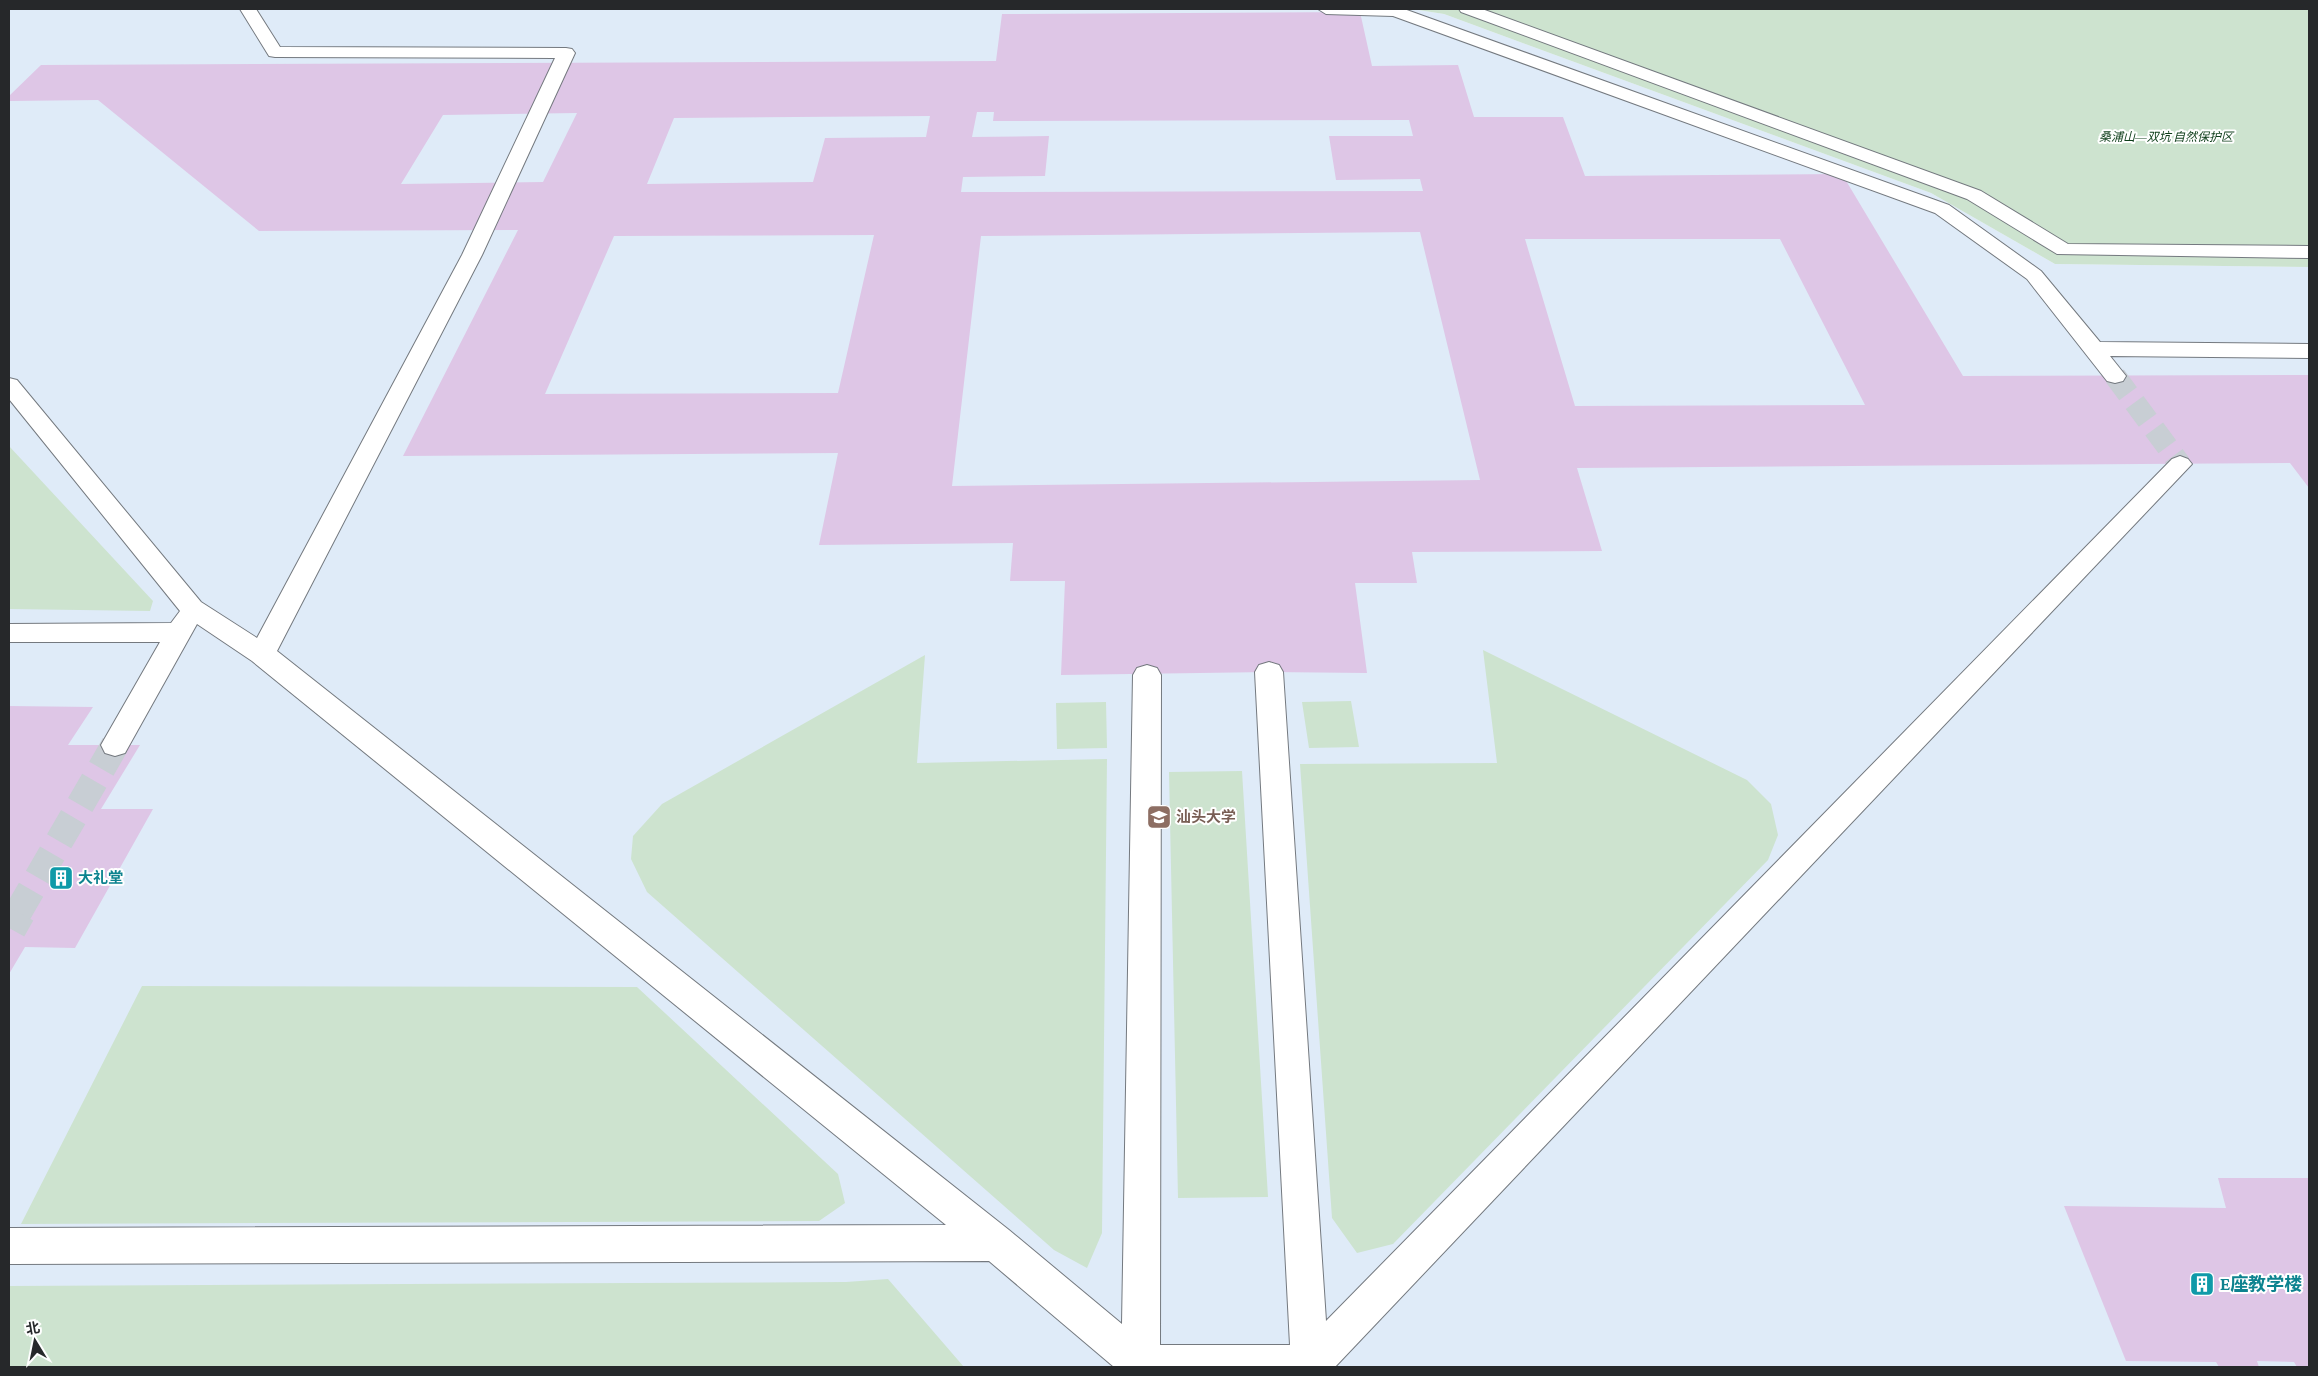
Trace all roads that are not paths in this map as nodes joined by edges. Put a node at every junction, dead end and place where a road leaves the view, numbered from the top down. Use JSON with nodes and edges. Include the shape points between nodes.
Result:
{"nodes":[{"id":1,"x":248,"y":9,"type":"edge"},
{"id":2,"x":1326,"y":9,"type":"edge"},
{"id":3,"x":1467,"y":9,"type":"edge"},
{"id":4,"x":2309,"y":252,"type":"edge"},
{"id":5,"x":2094,"y":349,"type":"junction"},
{"id":6,"x":2309,"y":351,"type":"edge"},
{"id":7,"x":2115,"y":376,"type":"tunnel mouth"},
{"id":8,"x":9,"y":385,"type":"edge"},
{"id":9,"x":2180,"y":464,"type":"dead end"},
{"id":10,"x":192,"y":608,"type":"junction"},
{"id":11,"x":179,"y":632,"type":"junction"},
{"id":12,"x":9,"y":633,"type":"edge"},
{"id":13,"x":262,"y":654,"type":"junction"},
{"id":14,"x":1269,"y":672,"type":"dead end"},
{"id":15,"x":1147,"y":675,"type":"dead end"},
{"id":16,"x":115,"y":745,"type":"tunnel mouth"},
{"id":17,"x":996,"y":1243,"type":"junction"},
{"id":18,"x":9,"y":1246,"type":"edge"},
{"id":19,"x":1140,"y":1366,"type":"edge"},
{"id":20,"x":1311,"y":1366,"type":"edge"}],
"edges":[{"from":1,"to":13,"type":"street","via":[[275,52],[566,52],[472,255]]},
{"from":2,"to":5,"type":"street","via":[[1395,11],[1942,208],[2034,275]]},
{"from":3,"to":4,"type":"street","via":[[1974,195],[2064,250]]},
{"from":5,"to":6,"type":"street"},
{"from":5,"to":7,"type":"street"},
{"from":8,"to":10,"type":"street"},
{"from":9,"to":20,"type":"street"},
{"from":10,"to":11,"type":"street"},
{"from":10,"to":13,"type":"street"},
{"from":11,"to":12,"type":"street"},
{"from":11,"to":16,"type":"street"},
{"from":13,"to":17,"type":"street"},
{"from":14,"to":20,"type":"street"},
{"from":15,"to":19,"type":"street"},
{"from":17,"to":18,"type":"street"},
{"from":17,"to":19,"type":"street"},
{"from":19,"to":20,"type":"street"}]}
